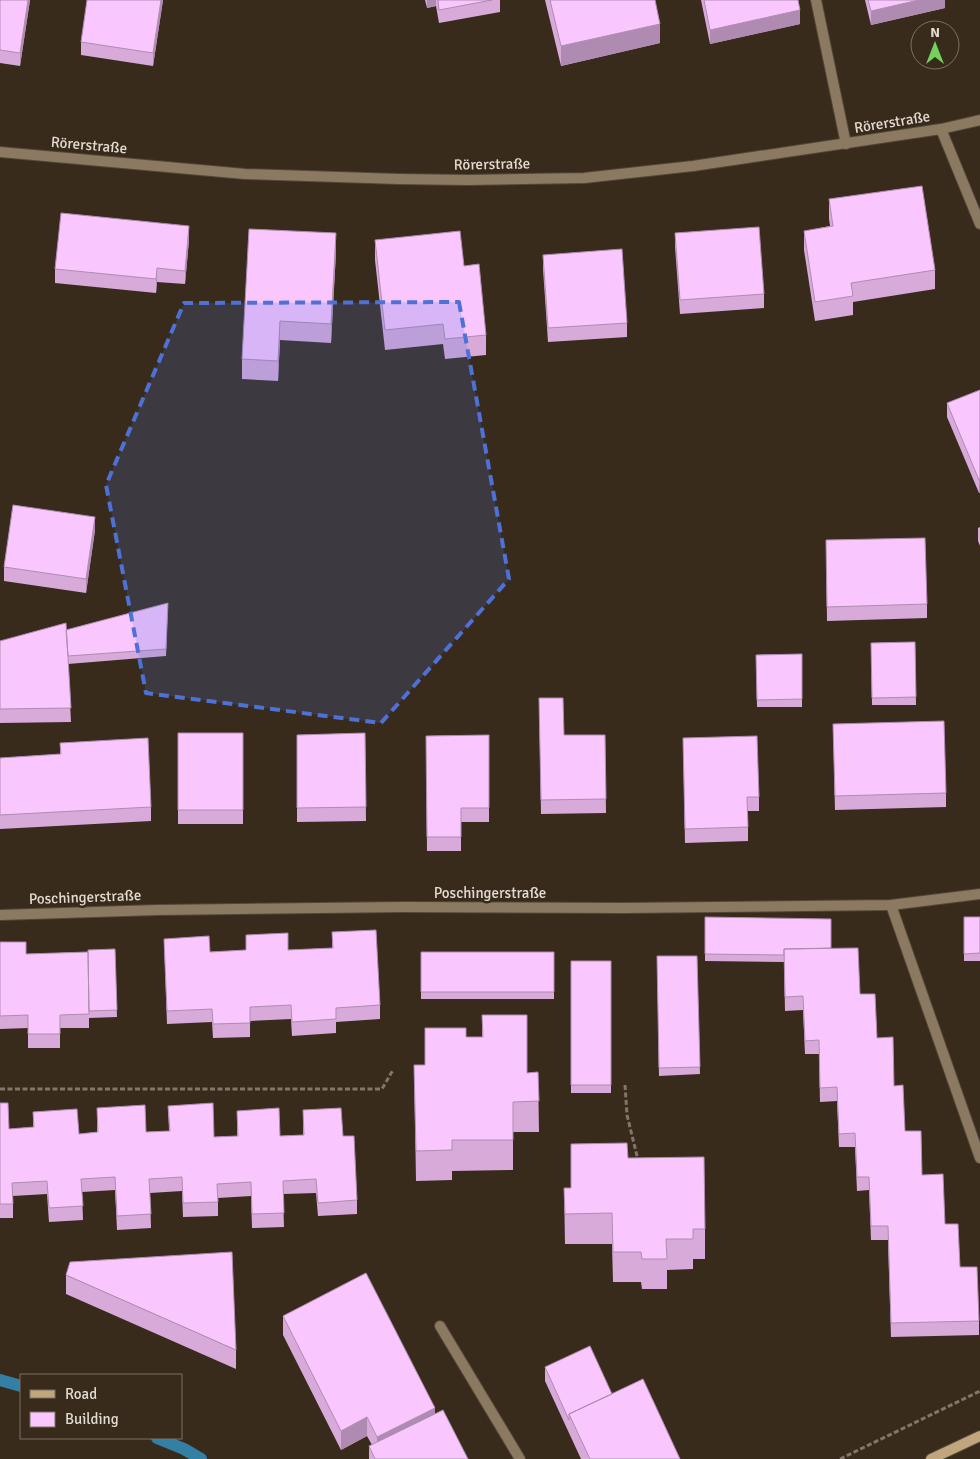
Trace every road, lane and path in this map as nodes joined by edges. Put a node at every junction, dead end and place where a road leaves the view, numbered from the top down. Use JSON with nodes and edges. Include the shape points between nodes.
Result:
{"nodes":[{"id":1,"x":816,"y":0,"type":"edge"},
{"id":2,"x":980,"y":120,"type":"edge"},
{"id":3,"x":941,"y":129,"type":"junction"},
{"id":4,"x":846,"y":144,"type":"junction"},
{"id":5,"x":0,"y":152,"type":"edge"},
{"id":6,"x":980,"y":224,"type":"edge"},
{"id":7,"x":980,"y":894,"type":"edge"},
{"id":8,"x":891,"y":905,"type":"junction"},
{"id":9,"x":0,"y":914,"type":"edge"},
{"id":10,"x":394,"y":1070,"type":"dead end"},
{"id":11,"x":625,"y":1085,"type":"dead end"},
{"id":12,"x":0,"y":1089,"type":"edge"},
{"id":13,"x":980,"y":1158,"type":"edge"},
{"id":14,"x":638,"y":1160,"type":"edge"},
{"id":15,"x":440,"y":1326,"type":"dead end"},
{"id":16,"x":980,"y":1391,"type":"edge"},
{"id":17,"x":980,"y":1436,"type":"edge"},
{"id":18,"x":520,"y":1459,"type":"edge"},
{"id":19,"x":840,"y":1459,"type":"edge"},
{"id":20,"x":931,"y":1459,"type":"edge"}],
"edges":[{"from":1,"to":4,"type":"street"},
{"from":2,"to":3,"type":"street","name":"Rörerstraße"},
{"from":3,"to":4,"type":"street","name":"Rörerstraße"},
{"from":3,"to":6,"type":"street"},
{"from":4,"to":5,"type":"street","name":"Rörerstraße","via":[[584,178],[468,180],[245,174]]},
{"from":7,"to":8,"type":"street","name":"Poschingerstraße"},
{"from":8,"to":9,"type":"street","name":"Poschingerstraße"},
{"from":8,"to":13,"type":"street"},
{"from":10,"to":12,"type":"path","via":[[382,1089]]},
{"from":11,"to":14,"type":"path","via":[[627,1115]]},
{"from":15,"to":18,"type":"street"},
{"from":16,"to":19,"type":"path"},
{"from":17,"to":20,"type":"main road"}]}
